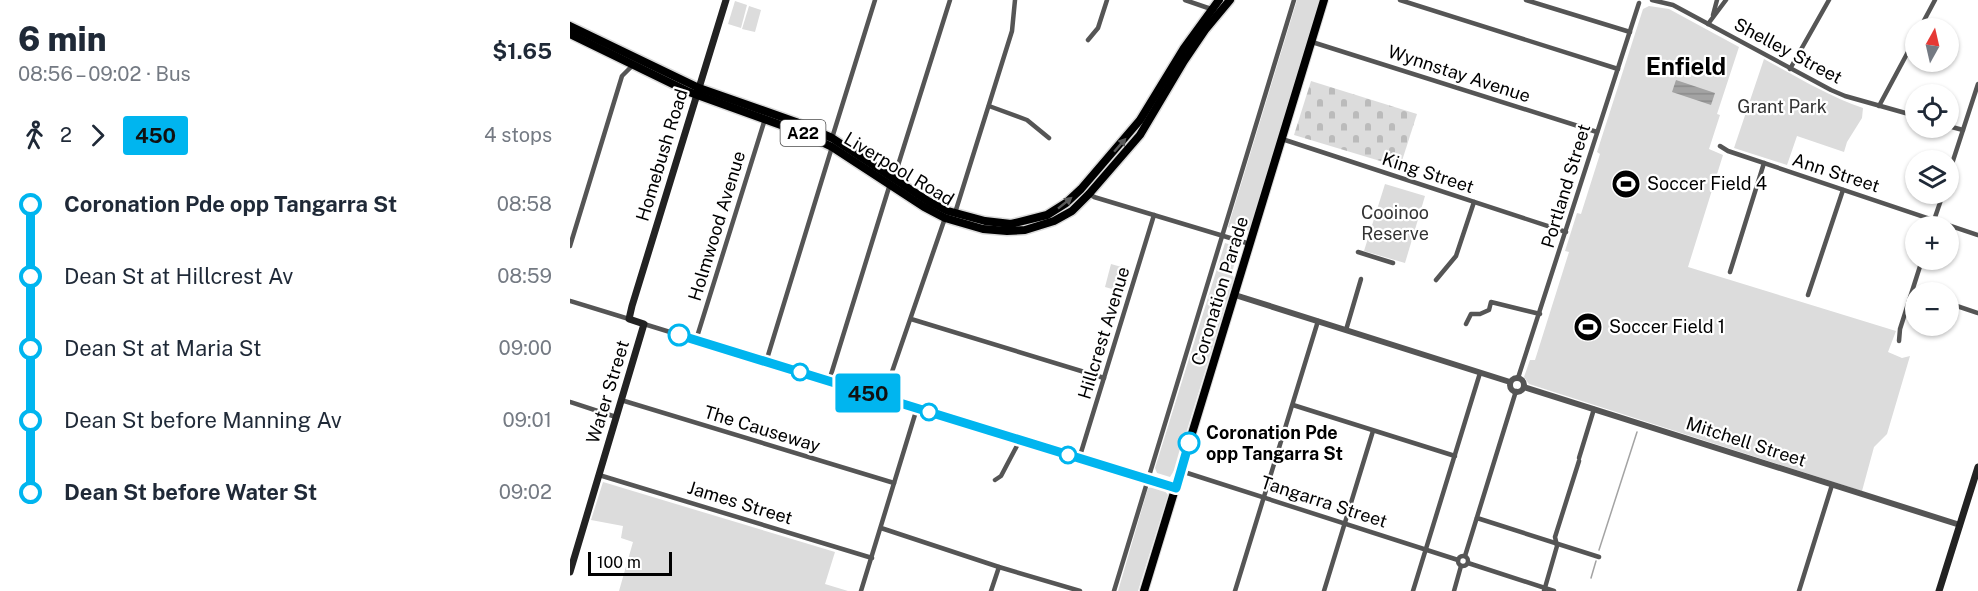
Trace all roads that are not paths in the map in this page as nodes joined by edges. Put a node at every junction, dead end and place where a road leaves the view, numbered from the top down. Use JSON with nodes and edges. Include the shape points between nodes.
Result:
{"nodes":[{"id":1,"x":726,"y":0,"type":"edge"},
{"id":2,"x":875,"y":0,"type":"edge"},
{"id":3,"x":950,"y":0,"type":"edge"},
{"id":4,"x":1015,"y":0,"type":"edge"},
{"id":5,"x":1107,"y":0,"type":"edge"},
{"id":6,"x":1185,"y":0,"type":"edge"},
{"id":7,"x":1219,"y":0,"type":"edge"},
{"id":8,"x":1230,"y":0,"type":"edge"},
{"id":9,"x":1294,"y":0,"type":"edge"},
{"id":10,"x":1324,"y":0,"type":"edge"},
{"id":11,"x":1400,"y":0,"type":"edge"},
{"id":12,"x":1526,"y":0,"type":"edge"},
{"id":13,"x":1646,"y":0,"type":"edge"},
{"id":14,"x":1652,"y":0,"type":"edge"},
{"id":15,"x":1717,"y":0,"type":"edge"},
{"id":16,"x":1726,"y":0,"type":"edge"},
{"id":17,"x":1829,"y":0,"type":"edge"},
{"id":18,"x":1935,"y":0,"type":"edge"},
{"id":19,"x":1638,"y":1,"type":"edge"},
{"id":20,"x":1216,"y":11,"type":"junction"},
{"id":21,"x":1712,"y":17,"type":"junction"},
{"id":22,"x":1925,"y":18,"type":"edge"},
{"id":23,"x":1708,"y":24,"type":"junction"},
{"id":24,"x":570,"y":26,"type":"edge"},
{"id":25,"x":1630,"y":32,"type":"junction"},
{"id":26,"x":570,"y":34,"type":"edge"},
{"id":27,"x":1088,"y":40,"type":"dead end"},
{"id":28,"x":1312,"y":42,"type":"junction"},
{"id":29,"x":1905,"y":58,"type":"edge"},
{"id":30,"x":633,"y":65,"type":"junction"},
{"id":31,"x":1618,"y":69,"type":"junction"},
{"id":32,"x":1790,"y":69,"type":"junction"},
{"id":33,"x":1978,"y":84,"type":"edge"},
{"id":34,"x":698,"y":91,"type":"junction"},
{"id":35,"x":988,"y":106,"type":"junction"},
{"id":36,"x":1879,"y":106,"type":"junction"},
{"id":37,"x":1905,"y":114,"type":"edge"},
{"id":38,"x":765,"y":119,"type":"junction"},
{"id":39,"x":1959,"y":129,"type":"edge"},
{"id":40,"x":1963,"y":130,"type":"junction"},
{"id":41,"x":1597,"y":132,"type":"junction"},
{"id":42,"x":1049,"y":138,"type":"dead end"},
{"id":43,"x":1282,"y":139,"type":"junction"},
{"id":44,"x":832,"y":143,"type":"junction"},
{"id":45,"x":1720,"y":146,"type":"dead end"},
{"id":46,"x":1956,"y":150,"type":"edge"},
{"id":47,"x":1764,"y":164,"type":"junction"},
{"id":48,"x":892,"y":182,"type":"junction"},
{"id":49,"x":1843,"y":190,"type":"junction"},
{"id":50,"x":1085,"y":191,"type":"junction"},
{"id":51,"x":1473,"y":202,"type":"junction"},
{"id":52,"x":955,"y":213,"type":"junction"},
{"id":53,"x":1154,"y":215,"type":"junction"},
{"id":54,"x":1922,"y":216,"type":"edge"},
{"id":55,"x":945,"y":218,"type":"junction"},
{"id":56,"x":1959,"y":228,"type":"edge"},
{"id":57,"x":1566,"y":232,"type":"junction"},
{"id":58,"x":1978,"y":234,"type":"edge"},
{"id":59,"x":1223,"y":236,"type":"junction"},
{"id":60,"x":1250,"y":244,"type":"junction"},
{"id":61,"x":570,"y":246,"type":"edge"},
{"id":62,"x":1358,"y":252,"type":"dead end"},
{"id":63,"x":1393,"y":263,"type":"dead end"},
{"id":64,"x":1730,"y":272,"type":"dead end"},
{"id":65,"x":1361,"y":279,"type":"dead end"},
{"id":66,"x":1436,"y":280,"type":"dead end"},
{"id":67,"x":1235,"y":295,"type":"junction"},
{"id":68,"x":1808,"y":295,"type":"dead end"},
{"id":69,"x":570,"y":301,"type":"edge"},
{"id":70,"x":1959,"y":307,"type":"edge"},
{"id":71,"x":1978,"y":313,"type":"edge"},
{"id":72,"x":1540,"y":314,"type":"junction"},
{"id":73,"x":1905,"y":317,"type":"edge"},
{"id":74,"x":910,"y":319,"type":"junction"},
{"id":75,"x":628,"y":320,"type":"junction"},
{"id":76,"x":1318,"y":321,"type":"junction"},
{"id":77,"x":644,"y":324,"type":"junction"},
{"id":78,"x":1466,"y":324,"type":"dead end"},
{"id":79,"x":1346,"y":330,"type":"junction"},
{"id":80,"x":696,"y":340,"type":"junction"},
{"id":81,"x":1899,"y":341,"type":"dead end"},
{"id":82,"x":766,"y":362,"type":"junction"},
{"id":83,"x":1480,"y":373,"type":"junction"},
{"id":84,"x":1104,"y":378,"type":"junction"},
{"id":85,"x":1518,"y":378,"type":"junction"},
{"id":86,"x":828,"y":381,"type":"junction"},
{"id":87,"x":1510,"y":382,"type":"junction"},
{"id":88,"x":1524,"y":387,"type":"junction"},
{"id":89,"x":1516,"y":391,"type":"junction"},
{"id":90,"x":884,"y":398,"type":"junction"},
{"id":91,"x":621,"y":400,"type":"junction"},
{"id":92,"x":570,"y":402,"type":"edge"},
{"id":93,"x":1293,"y":405,"type":"junction"},
{"id":94,"x":917,"y":408,"type":"junction"},
{"id":95,"x":1594,"y":409,"type":"junction"},
{"id":96,"x":616,"y":417,"type":"junction"},
{"id":97,"x":1373,"y":431,"type":"junction"},
{"id":98,"x":1020,"y":441,"type":"junction"},
{"id":99,"x":1455,"y":456,"type":"junction"},
{"id":100,"x":1080,"y":459,"type":"junction"},
{"id":101,"x":1978,"y":467,"type":"edge"},
{"id":102,"x":1181,"y":471,"type":"junction"},
{"id":103,"x":599,"y":475,"type":"junction"},
{"id":104,"x":995,"y":480,"type":"dead end"},
{"id":105,"x":1148,"y":480,"type":"junction"},
{"id":106,"x":894,"y":483,"type":"junction"},
{"id":107,"x":1832,"y":485,"type":"junction"},
{"id":108,"x":1176,"y":488,"type":"junction"},
{"id":109,"x":1264,"y":497,"type":"junction"},
{"id":110,"x":1477,"y":518,"type":"junction"},
{"id":111,"x":1344,"y":524,"type":"junction"},
{"id":112,"x":1960,"y":525,"type":"junction"},
{"id":113,"x":881,"y":528,"type":"junction"},
{"id":114,"x":1557,"y":543,"type":"junction"},
{"id":115,"x":1425,"y":550,"type":"junction"},
{"id":116,"x":1465,"y":556,"type":"junction"},
{"id":117,"x":1599,"y":557,"type":"dead end"},
{"id":118,"x":872,"y":558,"type":"junction"},
{"id":119,"x":1458,"y":560,"type":"junction"},
{"id":120,"x":1468,"y":563,"type":"junction"},
{"id":121,"x":1461,"y":566,"type":"junction"},
{"id":122,"x":999,"y":567,"type":"junction"},
{"id":123,"x":570,"y":572,"type":"edge"},
{"id":124,"x":1544,"y":589,"type":"edge"},
{"id":125,"x":861,"y":591,"type":"edge"},
{"id":126,"x":992,"y":591,"type":"edge"},
{"id":127,"x":1080,"y":591,"type":"edge"},
{"id":128,"x":1114,"y":591,"type":"edge"},
{"id":129,"x":1144,"y":591,"type":"edge"},
{"id":130,"x":1235,"y":591,"type":"edge"},
{"id":131,"x":1324,"y":591,"type":"edge"},
{"id":132,"x":1413,"y":591,"type":"edge"},
{"id":133,"x":1454,"y":591,"type":"edge"},
{"id":134,"x":1554,"y":591,"type":"edge"},
{"id":135,"x":1799,"y":591,"type":"edge"},
{"id":136,"x":1939,"y":591,"type":"edge"}],
"edges":[{"from":1,"to":34,"type":"main road","name":"Homebush Road"},
{"from":2,"to":44,"type":"street"},
{"from":3,"to":48,"type":"street"},
{"from":4,"to":35,"type":"street","via":[[1012,31]]},
{"from":5,"to":27,"type":"street","via":[[1098,28]]},
{"from":6,"to":20,"type":"street"},
{"from":7,"to":20,"type":"highway","name":"Liverpool Road","number":"A22"},
{"from":8,"to":20,"type":"highway","name":"Liverpool Road","number":"A22"},
{"from":9,"to":59,"type":"street","name":"Coronation Parade"},
{"from":10,"to":28,"type":"main road","name":"Coronation Parade"},
{"from":11,"to":31,"type":"street"},
{"from":12,"to":25,"type":"street"},
{"from":13,"to":19,"type":"street"},
{"from":14,"to":23,"type":"street","name":"Shelley Street","via":[[1673,5]]},
{"from":15,"to":21,"type":"street"},
{"from":16,"to":21,"type":"street"},
{"from":17,"to":32,"type":"street"},
{"from":18,"to":22,"type":"street"},
{"from":19,"to":25,"type":"street","name":"Portland Street"},
{"from":20,"to":50,"type":"highway","name":"Liverpool Road","number":"A22","via":[[1184,48],[1140,120]]},
{"from":21,"to":23,"type":"street"},
{"from":23,"to":32,"type":"street","name":"Shelley Street"},
{"from":24,"to":34,"type":"highway","name":"Liverpool Road","number":"A22"},
{"from":25,"to":31,"type":"street","name":"Portland Street"},
{"from":26,"to":30,"type":"highway","name":"Liverpool Road","number":"A22"},
{"from":28,"to":41,"type":"street","name":"Wynnstay Avenue"},
{"from":28,"to":43,"type":"main road","name":"Coronation Parade"},
{"from":29,"to":36,"type":"street"},
{"from":30,"to":34,"type":"highway","name":"Liverpool Road","number":"A22"},
{"from":30,"to":61,"type":"street","via":[[622,76]]},
{"from":31,"to":41,"type":"street","name":"Portland Street"},
{"from":32,"to":36,"type":"street","name":"Shelley Street","via":[[1845,96]]},
{"from":33,"to":40,"type":"street"},
{"from":34,"to":38,"type":"highway","name":"Liverpool Road","number":"A22"},
{"from":34,"to":44,"type":"highway","name":"Liverpool Road","number":"A22","via":[[796,122]]},
{"from":34,"to":75,"type":"main road","name":"Homebush Road"},
{"from":35,"to":42,"type":"street","via":[[1027,120]]},
{"from":35,"to":52,"type":"street"},
{"from":36,"to":37,"type":"street","name":"Shelley Street"},
{"from":38,"to":44,"type":"highway","name":"Liverpool Road","number":"A22"},
{"from":38,"to":80,"type":"street","name":"Holmwood Avenue"},
{"from":39,"to":40,"type":"street"},
{"from":40,"to":46,"type":"street"},
{"from":41,"to":57,"type":"street","name":"Portland Street"},
{"from":43,"to":51,"type":"street","name":"King Street"},
{"from":43,"to":60,"type":"main road","name":"Coronation Parade"},
{"from":44,"to":48,"type":"highway","name":"Liverpool Road","number":"A22"},
{"from":44,"to":82,"type":"street"},
{"from":45,"to":47,"type":"street","name":"Ann Street"},
{"from":47,"to":49,"type":"street","name":"Ann Street"},
{"from":47,"to":64,"type":"street"},
{"from":48,"to":52,"type":"highway","name":"Liverpool Road","number":"A22"},
{"from":48,"to":55,"type":"highway","name":"Liverpool Road","number":"A22"},
{"from":48,"to":86,"type":"street"},
{"from":49,"to":54,"type":"street","name":"Ann Street"},
{"from":49,"to":68,"type":"street"},
{"from":52,"to":50,"type":"highway","name":"Liverpool Road","number":"A22","one_way":true,"via":[[997,223],[1024,222],[1057,210]]},
{"from":50,"to":53,"type":"street"},
{"from":50,"to":55,"type":"highway","name":"Liverpool Road","number":"A22","via":[[1072,211],[1025,230],[983,229]]},
{"from":51,"to":57,"type":"street","name":"King Street"},
{"from":51,"to":66,"type":"street","via":[[1456,256]]},
{"from":53,"to":59,"type":"street"},
{"from":53,"to":84,"type":"street","name":"Hillcrest Avenue"},
{"from":55,"to":74,"type":"street"},
{"from":56,"to":58,"type":"street","name":"Ann Street"},
{"from":57,"to":72,"type":"street","name":"Portland Street"},
{"from":59,"to":60,"type":"street"},
{"from":59,"to":105,"type":"street","name":"Coronation Parade"},
{"from":60,"to":67,"type":"main road","name":"Coronation Parade"},
{"from":62,"to":63,"type":"street"},
{"from":65,"to":79,"type":"street"},
{"from":67,"to":76,"type":"street"},
{"from":67,"to":102,"type":"main road","name":"Coronation Parade"},
{"from":69,"to":75,"type":"street"},
{"from":70,"to":71,"type":"street"},
{"from":72,"to":78,"type":"street","via":[[1491,302],[1489,310],[1468,316]]},
{"from":72,"to":85,"type":"street","name":"Portland Street"},
{"from":73,"to":81,"type":"street"},
{"from":74,"to":84,"type":"street"},
{"from":74,"to":90,"type":"street"},
{"from":75,"to":77,"type":"main road"},
{"from":76,"to":79,"type":"street"},
{"from":76,"to":93,"type":"street"},
{"from":77,"to":80,"type":"street"},
{"from":77,"to":91,"type":"main road","name":"Water Street"},
{"from":79,"to":83,"type":"street"},
{"from":80,"to":82,"type":"street"},
{"from":82,"to":86,"type":"street"},
{"from":83,"to":87,"type":"street"},
{"from":83,"to":99,"type":"street"},
{"from":84,"to":100,"type":"street","name":"Hillcrest Avenue"},
{"from":85,"to":87,"type":"street"},
{"from":85,"to":88,"type":"street"},
{"from":86,"to":90,"type":"street"},
{"from":87,"to":89,"type":"street","via":[[1511,389]]},
{"from":88,"to":89,"type":"street"},
{"from":88,"to":95,"type":"street","name":"Mitchell Street"},
{"from":89,"to":110,"type":"street"},
{"from":90,"to":94,"type":"street"},
{"from":91,"to":96,"type":"main road","name":"Water Street"},
{"from":91,"to":106,"type":"street","name":"The Causeway"},
{"from":92,"to":96,"type":"street"},
{"from":93,"to":97,"type":"street"},
{"from":93,"to":109,"type":"street"},
{"from":94,"to":98,"type":"street"},
{"from":94,"to":106,"type":"street"},
{"from":95,"to":107,"type":"street","name":"Mitchell Street"},
{"from":95,"to":114,"type":"street","via":[[1555,537]]},
{"from":96,"to":103,"type":"main road","name":"Water Street"},
{"from":97,"to":99,"type":"street"},
{"from":97,"to":111,"type":"street"},
{"from":98,"to":100,"type":"street"},
{"from":98,"to":104,"type":"street"},
{"from":99,"to":115,"type":"street"},
{"from":100,"to":105,"type":"street"},
{"from":101,"to":112,"type":"main road"},
{"from":102,"to":108,"type":"main road","name":"Coronation Parade"},
{"from":102,"to":109,"type":"street","name":"Tangarra Street"},
{"from":103,"to":118,"type":"street","name":"James Street"},
{"from":103,"to":123,"type":"main road","name":"Water Street"},
{"from":105,"to":108,"type":"street"},
{"from":105,"to":128,"type":"street","name":"Coronation Parade"},
{"from":106,"to":113,"type":"street"},
{"from":107,"to":112,"type":"street","name":"Mitchell Street"},
{"from":107,"to":135,"type":"street"},
{"from":108,"to":129,"type":"main road","name":"Coronation Parade"},
{"from":109,"to":111,"type":"street","name":"Tangarra Street"},
{"from":109,"to":130,"type":"street"},
{"from":110,"to":114,"type":"street"},
{"from":110,"to":116,"type":"street"},
{"from":111,"to":115,"type":"street","name":"Tangarra Street"},
{"from":111,"to":131,"type":"street"},
{"from":112,"to":136,"type":"main road"},
{"from":113,"to":118,"type":"street"},
{"from":113,"to":122,"type":"street"},
{"from":114,"to":117,"type":"street"},
{"from":114,"to":124,"type":"street"},
{"from":115,"to":119,"type":"street","name":"Tangarra Street"},
{"from":115,"to":132,"type":"street"},
{"from":116,"to":119,"type":"street"},
{"from":116,"to":120,"type":"street"},
{"from":118,"to":125,"type":"street"},
{"from":119,"to":121,"type":"street"},
{"from":120,"to":121,"type":"street"},
{"from":120,"to":124,"type":"street"},
{"from":121,"to":133,"type":"street"},
{"from":122,"to":126,"type":"street"},
{"from":122,"to":127,"type":"street"},
{"from":124,"to":134,"type":"street"}]}
